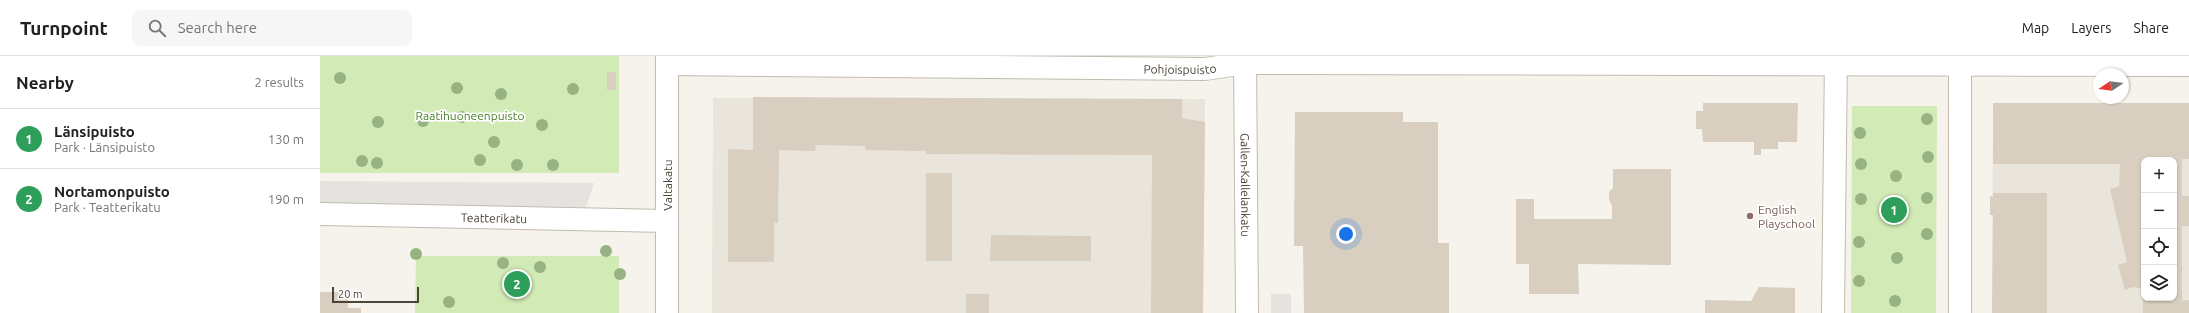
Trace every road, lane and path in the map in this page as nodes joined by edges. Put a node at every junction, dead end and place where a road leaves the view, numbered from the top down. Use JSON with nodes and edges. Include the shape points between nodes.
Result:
{"nodes":[{"id":1,"x":1245,"y":59,"type":"edge"},
{"id":2,"x":667,"y":60,"type":"edge"},
{"id":3,"x":1836,"y":60,"type":"edge"},
{"id":4,"x":1960,"y":60,"type":"edge"},
{"id":5,"x":2189,"y":65,"type":"edge"},
{"id":6,"x":320,"y":214,"type":"edge"},
{"id":7,"x":667,"y":221,"type":"junction"},
{"id":8,"x":667,"y":313,"type":"edge"},
{"id":9,"x":1247,"y":313,"type":"edge"},
{"id":10,"x":1833,"y":313,"type":"edge"},
{"id":11,"x":1960,"y":313,"type":"edge"}],
"edges":[{"from":1,"to":2,"type":"street","name":"Pohjoispuisto","via":[[1205,69]]},
{"from":1,"to":3,"type":"street","name":"Pohjoispuisto"},
{"from":1,"to":9,"type":"street","name":"Gallen-Kallelankatu"},
{"from":2,"to":7,"type":"street","name":"Valtakatu"},
{"from":3,"to":4,"type":"street","name":"Pohjoispuisto"},
{"from":3,"to":10,"type":"street"},
{"from":4,"to":5,"type":"street","name":"Pohjoispuisto"},
{"from":4,"to":11,"type":"street"},
{"from":6,"to":7,"type":"street","name":"Teatterikatu"},
{"from":7,"to":8,"type":"street","name":"Valtakatu"}]}
